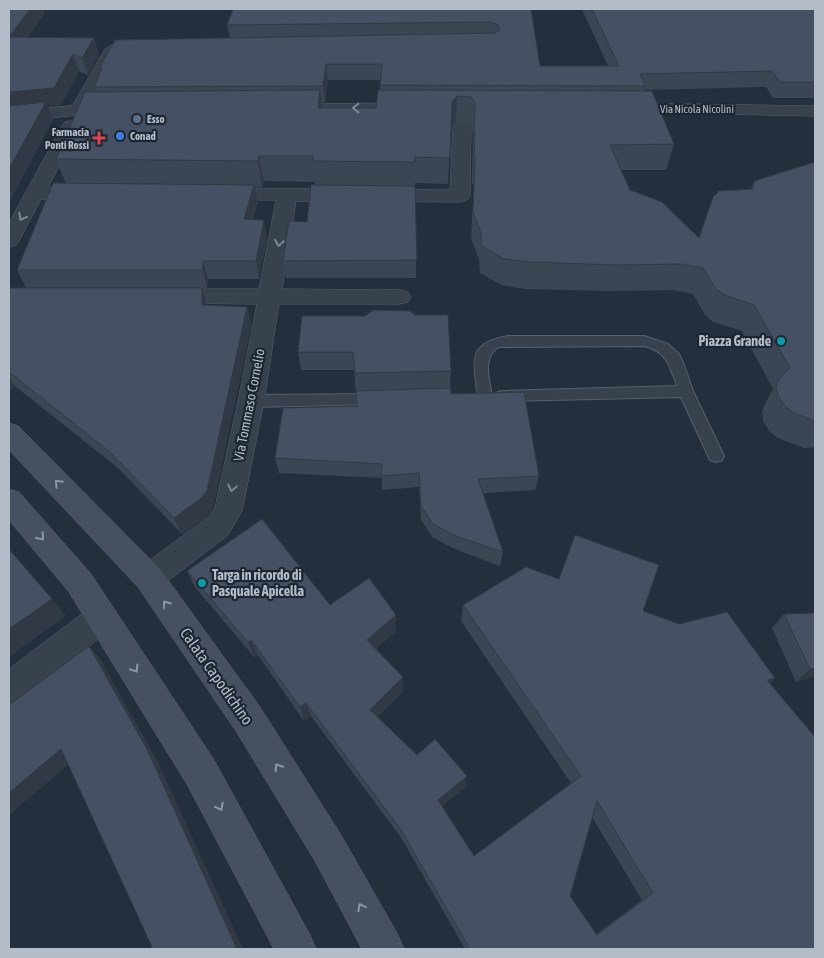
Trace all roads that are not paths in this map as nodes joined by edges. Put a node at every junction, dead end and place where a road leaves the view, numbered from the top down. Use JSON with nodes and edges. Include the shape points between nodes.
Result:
{"nodes":[{"id":1,"x":144,"y":47,"type":"edge"},
{"id":2,"x":430,"y":108,"type":"edge"},
{"id":3,"x":608,"y":108,"type":"edge"},
{"id":4,"x":280,"y":109,"type":"edge"},
{"id":5,"x":815,"y":111,"type":"edge"},
{"id":6,"x":9,"y":118,"type":"edge"},
{"id":7,"x":75,"y":118,"type":"junction"},
{"id":8,"x":124,"y":118,"type":"edge"},
{"id":9,"x":756,"y":118,"type":"junction"},
{"id":10,"x":815,"y":124,"type":"edge"},
{"id":11,"x":737,"y":126,"type":"dead end"},
{"id":12,"x":394,"y":127,"type":"edge"},
{"id":13,"x":462,"y":127,"type":"junction"},
{"id":14,"x":530,"y":127,"type":"edge"},
{"id":15,"x":34,"y":193,"type":"junction"},
{"id":16,"x":104,"y":194,"type":"edge"},
{"id":17,"x":200,"y":194,"type":"edge"},
{"id":18,"x":287,"y":195,"type":"junction"},
{"id":19,"x":9,"y":241,"type":"edge"},
{"id":20,"x":144,"y":296,"type":"edge"},
{"id":21,"x":269,"y":296,"type":"junction"},
{"id":22,"x":400,"y":297,"type":"dead end"},
{"id":23,"x":686,"y":391,"type":"junction"},
{"id":24,"x":466,"y":397,"type":"edge"},
{"id":25,"x":485,"y":397,"type":"junction"},
{"id":26,"x":397,"y":398,"type":"edge"},
{"id":27,"x":251,"y":401,"type":"junction"},
{"id":28,"x":9,"y":433,"type":"edge"},
{"id":29,"x":716,"y":456,"type":"dead end"},
{"id":30,"x":9,"y":500,"type":"edge"},
{"id":31,"x":148,"y":578,"type":"junction"},
{"id":32,"x":102,"y":617,"type":"junction"},
{"id":33,"x":9,"y":689,"type":"edge"},
{"id":34,"x":296,"y":949,"type":"edge"},
{"id":35,"x":384,"y":949,"type":"edge"}],
"edges":[{"from":1,"to":7,"type":"street","via":[[124,47],[111,52]]},
{"from":2,"to":4,"type":"street","one_way":true},
{"from":3,"to":9,"type":"street","name":"Via Nicola Nicolini","via":[[737,109]]},
{"from":5,"to":9,"type":"street","name":"Via Nicola Nicolini"},
{"from":6,"to":7,"type":"street"},
{"from":7,"to":8,"type":"street"},
{"from":7,"to":15,"type":"street"},
{"from":9,"to":10,"type":"street","name":"Via Nicola Nicolini"},
{"from":9,"to":11,"type":"street","name":"Via Nicola Nicolini"},
{"from":12,"to":13,"type":"street"},
{"from":13,"to":14,"type":"street"},
{"from":13,"to":18,"type":"street","via":[[460,196]]},
{"from":15,"to":16,"type":"street"},
{"from":15,"to":19,"type":"street","one_way":true},
{"from":17,"to":18,"type":"street"},
{"from":18,"to":21,"type":"street","name":"Via Tommaso Cornelio","one_way":true},
{"from":20,"to":21,"type":"street"},
{"from":21,"to":22,"type":"street"},
{"from":21,"to":27,"type":"street","name":"Via Tommaso Cornelio"},
{"from":23,"to":25,"type":"lane"},
{"from":23,"to":25,"type":"lane","via":[[670,351],[656,343],[506,341],[492,342],[481,357]]},
{"from":23,"to":29,"type":"lane"},
{"from":24,"to":25,"type":"lane"},
{"from":26,"to":27,"type":"lane"},
{"from":27,"to":31,"type":"street","name":"Via Tommaso Cornelio","one_way":true,"via":[[225,518]]},
{"from":31,"to":28,"type":"main road","name":"Calata Capodichino","one_way":true},
{"from":30,"to":32,"type":"main road","one_way":true,"via":[[80,583]]},
{"from":35,"to":31,"type":"main road","name":"Calata Capodichino","one_way":true,"via":[[328,848],[248,719]]},
{"from":32,"to":33,"type":"street"},
{"from":32,"to":34,"type":"main road","one_way":true,"via":[[201,773]]}]}
